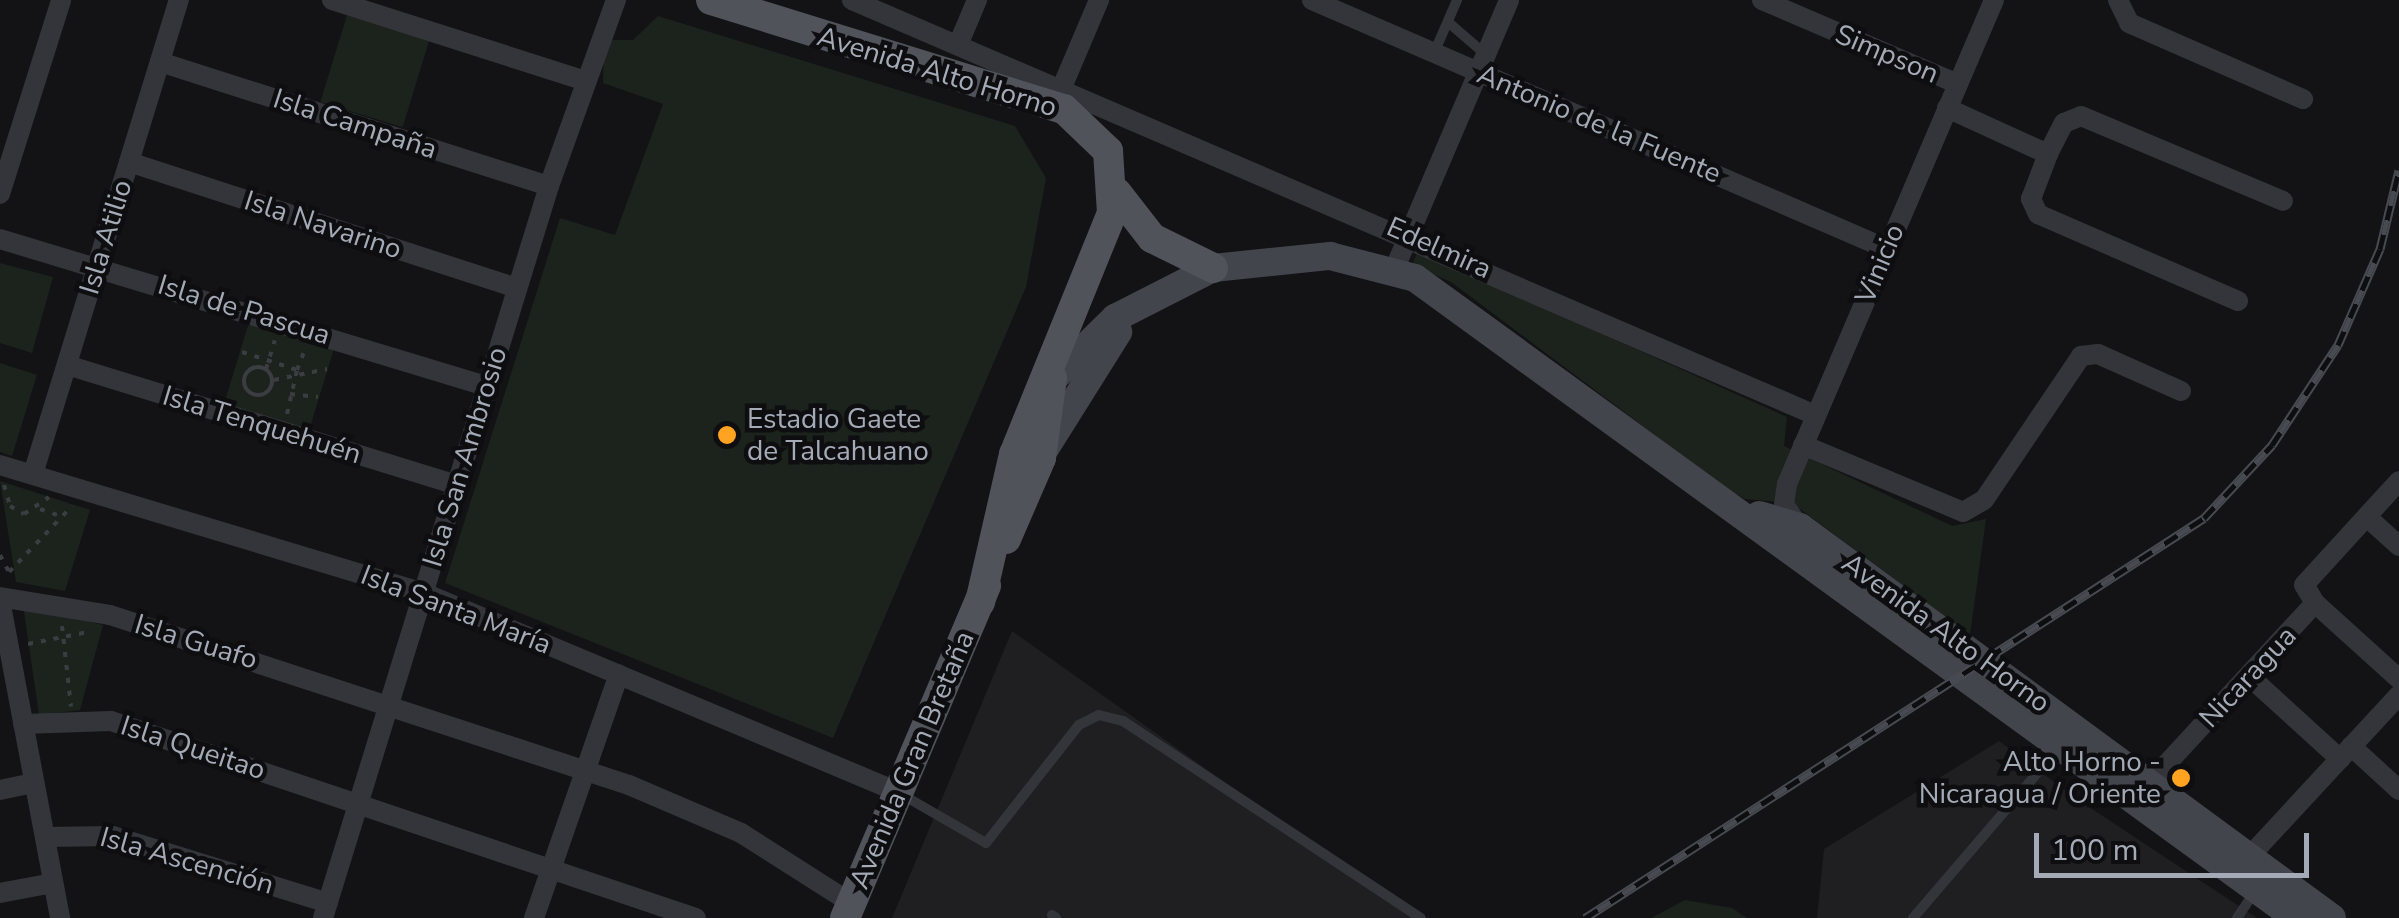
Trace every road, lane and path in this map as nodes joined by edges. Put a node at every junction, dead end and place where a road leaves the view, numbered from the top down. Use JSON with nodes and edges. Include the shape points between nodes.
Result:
{"nodes":[{"id":1,"x":60,"y":0,"type":"edge"},
{"id":2,"x":180,"y":0,"type":"edge"},
{"id":3,"x":332,"y":0,"type":"edge"},
{"id":4,"x":616,"y":0,"type":"edge"},
{"id":5,"x":712,"y":0,"type":"edge"},
{"id":6,"x":852,"y":0,"type":"edge"},
{"id":7,"x":977,"y":0,"type":"edge"},
{"id":8,"x":1100,"y":0,"type":"edge"},
{"id":9,"x":1312,"y":0,"type":"edge"},
{"id":10,"x":1457,"y":0,"type":"edge"},
{"id":11,"x":1509,"y":0,"type":"edge"},
{"id":12,"x":1762,"y":0,"type":"edge"},
{"id":13,"x":1994,"y":0,"type":"edge"},
{"id":14,"x":2118,"y":0,"type":"edge"},
{"id":15,"x":1448,"y":22,"type":"junction"},
{"id":16,"x":958,"y":45,"type":"junction"},
{"id":17,"x":1434,"y":53,"type":"junction"},
{"id":18,"x":160,"y":62,"type":"junction"},
{"id":19,"x":1482,"y":64,"type":"junction"},
{"id":20,"x":583,"y":80,"type":"junction"},
{"id":21,"x":1958,"y":84,"type":"junction"},
{"id":22,"x":1058,"y":97,"type":"junction"},
{"id":23,"x":2303,"y":99,"type":"dead end"},
{"id":24,"x":1947,"y":108,"type":"junction"},
{"id":25,"x":2048,"y":154,"type":"junction"},
{"id":26,"x":130,"y":162,"type":"junction"},
{"id":27,"x":549,"y":186,"type":"junction"},
{"id":28,"x":1117,"y":192,"type":"junction"},
{"id":29,"x":0,"y":194,"type":"edge"},
{"id":30,"x":2283,"y":200,"type":"dead end"},
{"id":31,"x":1409,"y":234,"type":"junction"},
{"id":32,"x":0,"y":239,"type":"edge"},
{"id":33,"x":1887,"y":248,"type":"junction"},
{"id":34,"x":1213,"y":268,"type":"junction"},
{"id":35,"x":96,"y":269,"type":"junction"},
{"id":36,"x":1394,"y":270,"type":"junction"},
{"id":37,"x":516,"y":288,"type":"junction"},
{"id":38,"x":1155,"y":297,"type":"junction"},
{"id":39,"x":2238,"y":301,"type":"dead end"},
{"id":40,"x":280,"y":322,"type":"junction"},
{"id":41,"x":312,"y":332,"type":"junction"},
{"id":42,"x":1058,"y":340,"type":"junction"},
{"id":43,"x":242,"y":352,"type":"dead end"},
{"id":44,"x":67,"y":366,"type":"junction"},
{"id":45,"x":327,"y":368,"type":"dead end"},
{"id":46,"x":266,"y":369,"type":"junction"},
{"id":47,"x":298,"y":370,"type":"junction"},
{"id":48,"x":1052,"y":378,"type":"junction"},
{"id":49,"x":295,"y":379,"type":"junction"},
{"id":50,"x":272,"y":380,"type":"junction"},
{"id":51,"x":486,"y":386,"type":"junction"},
{"id":52,"x":2180,"y":392,"type":"dead end"},
{"id":53,"x":290,"y":394,"type":"junction"},
{"id":54,"x":318,"y":396,"type":"dead end"},
{"id":55,"x":1815,"y":415,"type":"junction"},
{"id":56,"x":1024,"y":425,"type":"junction"},
{"id":57,"x":284,"y":432,"type":"junction"},
{"id":58,"x":1803,"y":445,"type":"junction"},
{"id":59,"x":1041,"y":458,"type":"junction"},
{"id":60,"x":0,"y":466,"type":"edge"},
{"id":61,"x":33,"y":474,"type":"junction"},
{"id":62,"x":2399,"y":481,"type":"edge"},
{"id":63,"x":457,"y":485,"type":"junction"},
{"id":64,"x":84,"y":490,"type":"junction"},
{"id":65,"x":40,"y":509,"type":"dead end"},
{"id":66,"x":1742,"y":511,"type":"junction"},
{"id":67,"x":34,"y":513,"type":"dead end"},
{"id":68,"x":2367,"y":517,"type":"junction"},
{"id":69,"x":63,"y":518,"type":"junction"},
{"id":70,"x":1800,"y":527,"type":"junction"},
{"id":71,"x":2399,"y":546,"type":"edge"},
{"id":72,"x":0,"y":555,"type":"edge"},
{"id":73,"x":424,"y":592,"type":"junction"},
{"id":74,"x":0,"y":598,"type":"edge"},
{"id":75,"x":60,"y":601,"type":"junction"},
{"id":76,"x":980,"y":602,"type":"junction"},
{"id":77,"x":2315,"y":603,"type":"junction"},
{"id":78,"x":110,"y":615,"type":"junction"},
{"id":79,"x":64,"y":637,"type":"junction"},
{"id":80,"x":9,"y":646,"type":"junction"},
{"id":81,"x":618,"y":674,"type":"junction"},
{"id":82,"x":2250,"y":676,"type":"junction"},
{"id":83,"x":2399,"y":679,"type":"edge"},
{"id":84,"x":8,"y":682,"type":"edge"},
{"id":85,"x":2399,"y":695,"type":"edge"},
{"id":86,"x":390,"y":702,"type":"junction"},
{"id":87,"x":72,"y":716,"type":"junction"},
{"id":88,"x":23,"y":724,"type":"junction"},
{"id":89,"x":2061,"y":745,"type":"junction"},
{"id":90,"x":2346,"y":752,"type":"junction"},
{"id":91,"x":585,"y":770,"type":"junction"},
{"id":92,"x":34,"y":783,"type":"junction"},
{"id":93,"x":2149,"y":783,"type":"junction"},
{"id":94,"x":0,"y":790,"type":"edge"},
{"id":95,"x":2399,"y":790,"type":"edge"},
{"id":96,"x":898,"y":792,"type":"junction"},
{"id":97,"x":359,"y":802,"type":"junction"},
{"id":98,"x":45,"y":838,"type":"junction"},
{"id":99,"x":2249,"y":858,"type":"junction"},
{"id":100,"x":553,"y":864,"type":"junction"},
{"id":101,"x":53,"y":882,"type":"junction"},
{"id":102,"x":2256,"y":889,"type":"junction"},
{"id":103,"x":0,"y":894,"type":"edge"},
{"id":104,"x":326,"y":910,"type":"edge"},
{"id":105,"x":848,"y":911,"type":"edge"},
{"id":106,"x":60,"y":918,"type":"edge"},
{"id":107,"x":534,"y":918,"type":"edge"},
{"id":108,"x":696,"y":918,"type":"edge"},
{"id":109,"x":1420,"y":918,"type":"edge"},
{"id":110,"x":1913,"y":918,"type":"edge"},
{"id":111,"x":2237,"y":918,"type":"edge"},
{"id":112,"x":2296,"y":918,"type":"edge"},
{"id":113,"x":2332,"y":918,"type":"edge"}],
"edges":[{"from":1,"to":29,"type":"street"},
{"from":2,"to":18,"type":"street","name":"Isla Atilio"},
{"from":3,"to":20,"type":"street"},
{"from":4,"to":20,"type":"street","name":"Isla San Ambrosio"},
{"from":5,"to":22,"type":"main road","name":"Avenida Alto Horno"},
{"from":6,"to":16,"type":"street","name":"Avenida Alto Horno"},
{"from":7,"to":16,"type":"street"},
{"from":8,"to":22,"type":"street"},
{"from":9,"to":17,"type":"street","name":"Antonio de la Fuente"},
{"from":10,"to":15,"type":"lane"},
{"from":11,"to":19,"type":"street"},
{"from":12,"to":21,"type":"street","name":"Simpson"},
{"from":13,"to":21,"type":"street","name":"Vinicio"},
{"from":14,"to":23,"type":"street","via":[[2133,25]]},
{"from":15,"to":17,"type":"lane"},
{"from":15,"to":19,"type":"lane"},
{"from":16,"to":22,"type":"street","name":"Avenida Alto Horno"},
{"from":17,"to":19,"type":"street","name":"Antonio de la Fuente"},
{"from":18,"to":26,"type":"street","name":"Isla Atilio"},
{"from":18,"to":27,"type":"street","name":"Isla Campaña"},
{"from":19,"to":31,"type":"street"},
{"from":19,"to":33,"type":"street","name":"Antonio de la Fuente"},
{"from":20,"to":27,"type":"street","name":"Isla San Ambrosio"},
{"from":21,"to":24,"type":"street","name":"Vinicio"},
{"from":22,"to":28,"type":"main road","name":"Avenida Alto Horno","via":[[1101,138]]},
{"from":22,"to":31,"type":"street","name":"Edelmira"},
{"from":24,"to":25,"type":"street"},
{"from":24,"to":33,"type":"street","name":"Vinicio"},
{"from":25,"to":30,"type":"street","via":[[2064,122],[2082,116]]},
{"from":25,"to":39,"type":"street","via":[[2031,199],[2038,214]]},
{"from":26,"to":35,"type":"street","name":"Isla Atilio"},
{"from":26,"to":37,"type":"street","name":"Isla Navarino"},
{"from":27,"to":37,"type":"street","name":"Isla San Ambrosio"},
{"from":28,"to":34,"type":"main road","via":[[1152,238]]},
{"from":28,"to":42,"type":"main road","name":"Avenida Gran Bretaña"},
{"from":31,"to":36,"type":"street"},
{"from":31,"to":55,"type":"street","name":"Edelmira"},
{"from":32,"to":35,"type":"street","name":"Isla de Pascua"},
{"from":33,"to":55,"type":"street","name":"Vinicio"},
{"from":34,"to":36,"type":"main road","name":"Avenida Alto Horno","via":[[1303,256]]},
{"from":34,"to":38,"type":"main road","name":"Avenida Gran Bretaña"},
{"from":35,"to":40,"type":"street","name":"Isla de Pascua"},
{"from":35,"to":44,"type":"street","name":"Isla Atilio"},
{"from":36,"to":66,"type":"main road","name":"Avenida Alto Horno","via":[[1456,301]]},
{"from":37,"to":51,"type":"street","name":"Isla San Ambrosio"},
{"from":38,"to":48,"type":"main road","name":"Avenida Gran Bretaña","via":[[1094,334]]},
{"from":38,"to":59,"type":"main road","name":"Avenida Gran Bretaña","via":[[1090,364]]},
{"from":40,"to":41,"type":"street","name":"Isla de Pascua"},
{"from":40,"to":46,"type":"path"},
{"from":41,"to":47,"type":"path"},
{"from":41,"to":51,"type":"street","name":"Isla de Pascua"},
{"from":42,"to":48,"type":"main road","name":"Avenida Gran Bretaña"},
{"from":42,"to":56,"type":"main road","name":"Avenida Gran Bretaña"},
{"from":43,"to":47,"type":"path"},
{"from":44,"to":57,"type":"street","name":"Isla Tenquehuén"},
{"from":44,"to":61,"type":"street","name":"Isla Atilio"},
{"from":45,"to":49,"type":"path"},
{"from":46,"to":50,"type":"path"},
{"from":46,"to":50,"type":"path","via":[[249,370],[246,388],[262,394]]},
{"from":47,"to":49,"type":"path"},
{"from":48,"to":56,"type":"main road","name":"Avenida Gran Bretaña"},
{"from":48,"to":59,"type":"main road"},
{"from":49,"to":50,"type":"path"},
{"from":49,"to":53,"type":"path"},
{"from":51,"to":63,"type":"street","name":"Isla San Ambrosio"},
{"from":52,"to":58,"type":"street","via":[[2098,354],[2081,356],[1969,511]]},
{"from":53,"to":54,"type":"path"},
{"from":53,"to":57,"type":"path"},
{"from":55,"to":58,"type":"street","name":"Vinicio"},
{"from":56,"to":76,"type":"main road","name":"Avenida Gran Bretaña"},
{"from":57,"to":63,"type":"street","name":"Isla Tenquehuén"},
{"from":58,"to":70,"type":"street","name":"Vinicio","via":[[1784,499]]},
{"from":59,"to":76,"type":"main road","name":"Avenida Gran Bretaña"},
{"from":60,"to":61,"type":"street","name":"Isla Santa María"},
{"from":60,"to":67,"type":"path","via":[[10,506]]},
{"from":61,"to":64,"type":"street","name":"Isla Santa María"},
{"from":62,"to":68,"type":"street","name":"Nicaragua"},
{"from":63,"to":73,"type":"street","name":"Isla San Ambrosio"},
{"from":64,"to":69,"type":"path"},
{"from":64,"to":73,"type":"street","name":"Isla Santa María"},
{"from":65,"to":69,"type":"path"},
{"from":66,"to":70,"type":"main road","name":"Avenida Alto Horno"},
{"from":66,"to":89,"type":"main road","name":"Avenida Alto Horno"},
{"from":68,"to":71,"type":"street"},
{"from":68,"to":77,"type":"street","name":"Nicaragua","via":[[2304,586]]},
{"from":69,"to":72,"type":"path","via":[[9,572]]},
{"from":70,"to":93,"type":"main road","name":"Avenida Alto Horno"},
{"from":73,"to":81,"type":"street","name":"Isla Santa María"},
{"from":73,"to":86,"type":"street","name":"Isla San Ambrosio"},
{"from":74,"to":75,"type":"street","name":"Isla Guafo"},
{"from":74,"to":80,"type":"street"},
{"from":75,"to":78,"type":"street","name":"Isla Guafo"},
{"from":75,"to":79,"type":"path"},
{"from":76,"to":96,"type":"main road","name":"Avenida Gran Bretaña"},
{"from":77,"to":82,"type":"street","name":"Nicaragua"},
{"from":77,"to":83,"type":"street"},
{"from":78,"to":79,"type":"path","via":[[107,628]]},
{"from":78,"to":86,"type":"street","name":"Isla Guafo"},
{"from":79,"to":80,"type":"path"},
{"from":79,"to":87,"type":"path"},
{"from":80,"to":84,"type":"street"},
{"from":81,"to":91,"type":"street"},
{"from":81,"to":96,"type":"street","name":"Isla Santa María"},
{"from":82,"to":90,"type":"street"},
{"from":82,"to":93,"type":"street","name":"Nicaragua"},
{"from":84,"to":88,"type":"street"},
{"from":85,"to":90,"type":"street"},
{"from":86,"to":91,"type":"street","name":"Isla Guafo"},
{"from":86,"to":97,"type":"street","name":"Isla San Ambrosio"},
{"from":87,"to":88,"type":"street","name":"Isla Queitao"},
{"from":87,"to":97,"type":"street","name":"Isla Queitao"},
{"from":88,"to":92,"type":"street"},
{"from":89,"to":102,"type":"main road","name":"Avenida Alto Horno"},
{"from":89,"to":110,"type":"lane"},
{"from":90,"to":95,"type":"street"},
{"from":90,"to":99,"type":"street"},
{"from":91,"to":100,"type":"street"},
{"from":91,"to":105,"type":"street","name":"Isla Guafo","via":[[707,815]]},
{"from":92,"to":94,"type":"street"},
{"from":92,"to":98,"type":"street"},
{"from":93,"to":99,"type":"main road","name":"Avenida Alto Horno"},
{"from":96,"to":105,"type":"main road","name":"Avenida Gran Bretaña"},
{"from":96,"to":109,"type":"lane","via":[[986,843],[1079,725],[1099,714],[1123,721]]},
{"from":97,"to":100,"type":"street","name":"Isla Queitao"},
{"from":97,"to":104,"type":"street","name":"Isla San Ambrosio"},
{"from":98,"to":101,"type":"street"},
{"from":98,"to":104,"type":"street","name":"Isla Ascención","via":[[113,836]]},
{"from":99,"to":113,"type":"main road","name":"Avenida Alto Horno"},
{"from":100,"to":107,"type":"street"},
{"from":100,"to":108,"type":"street","name":"Isla Queitao"},
{"from":101,"to":103,"type":"street"},
{"from":101,"to":106,"type":"street"},
{"from":102,"to":111,"type":"lane"},
{"from":102,"to":112,"type":"main road","name":"Avenida Alto Horno"}]}
